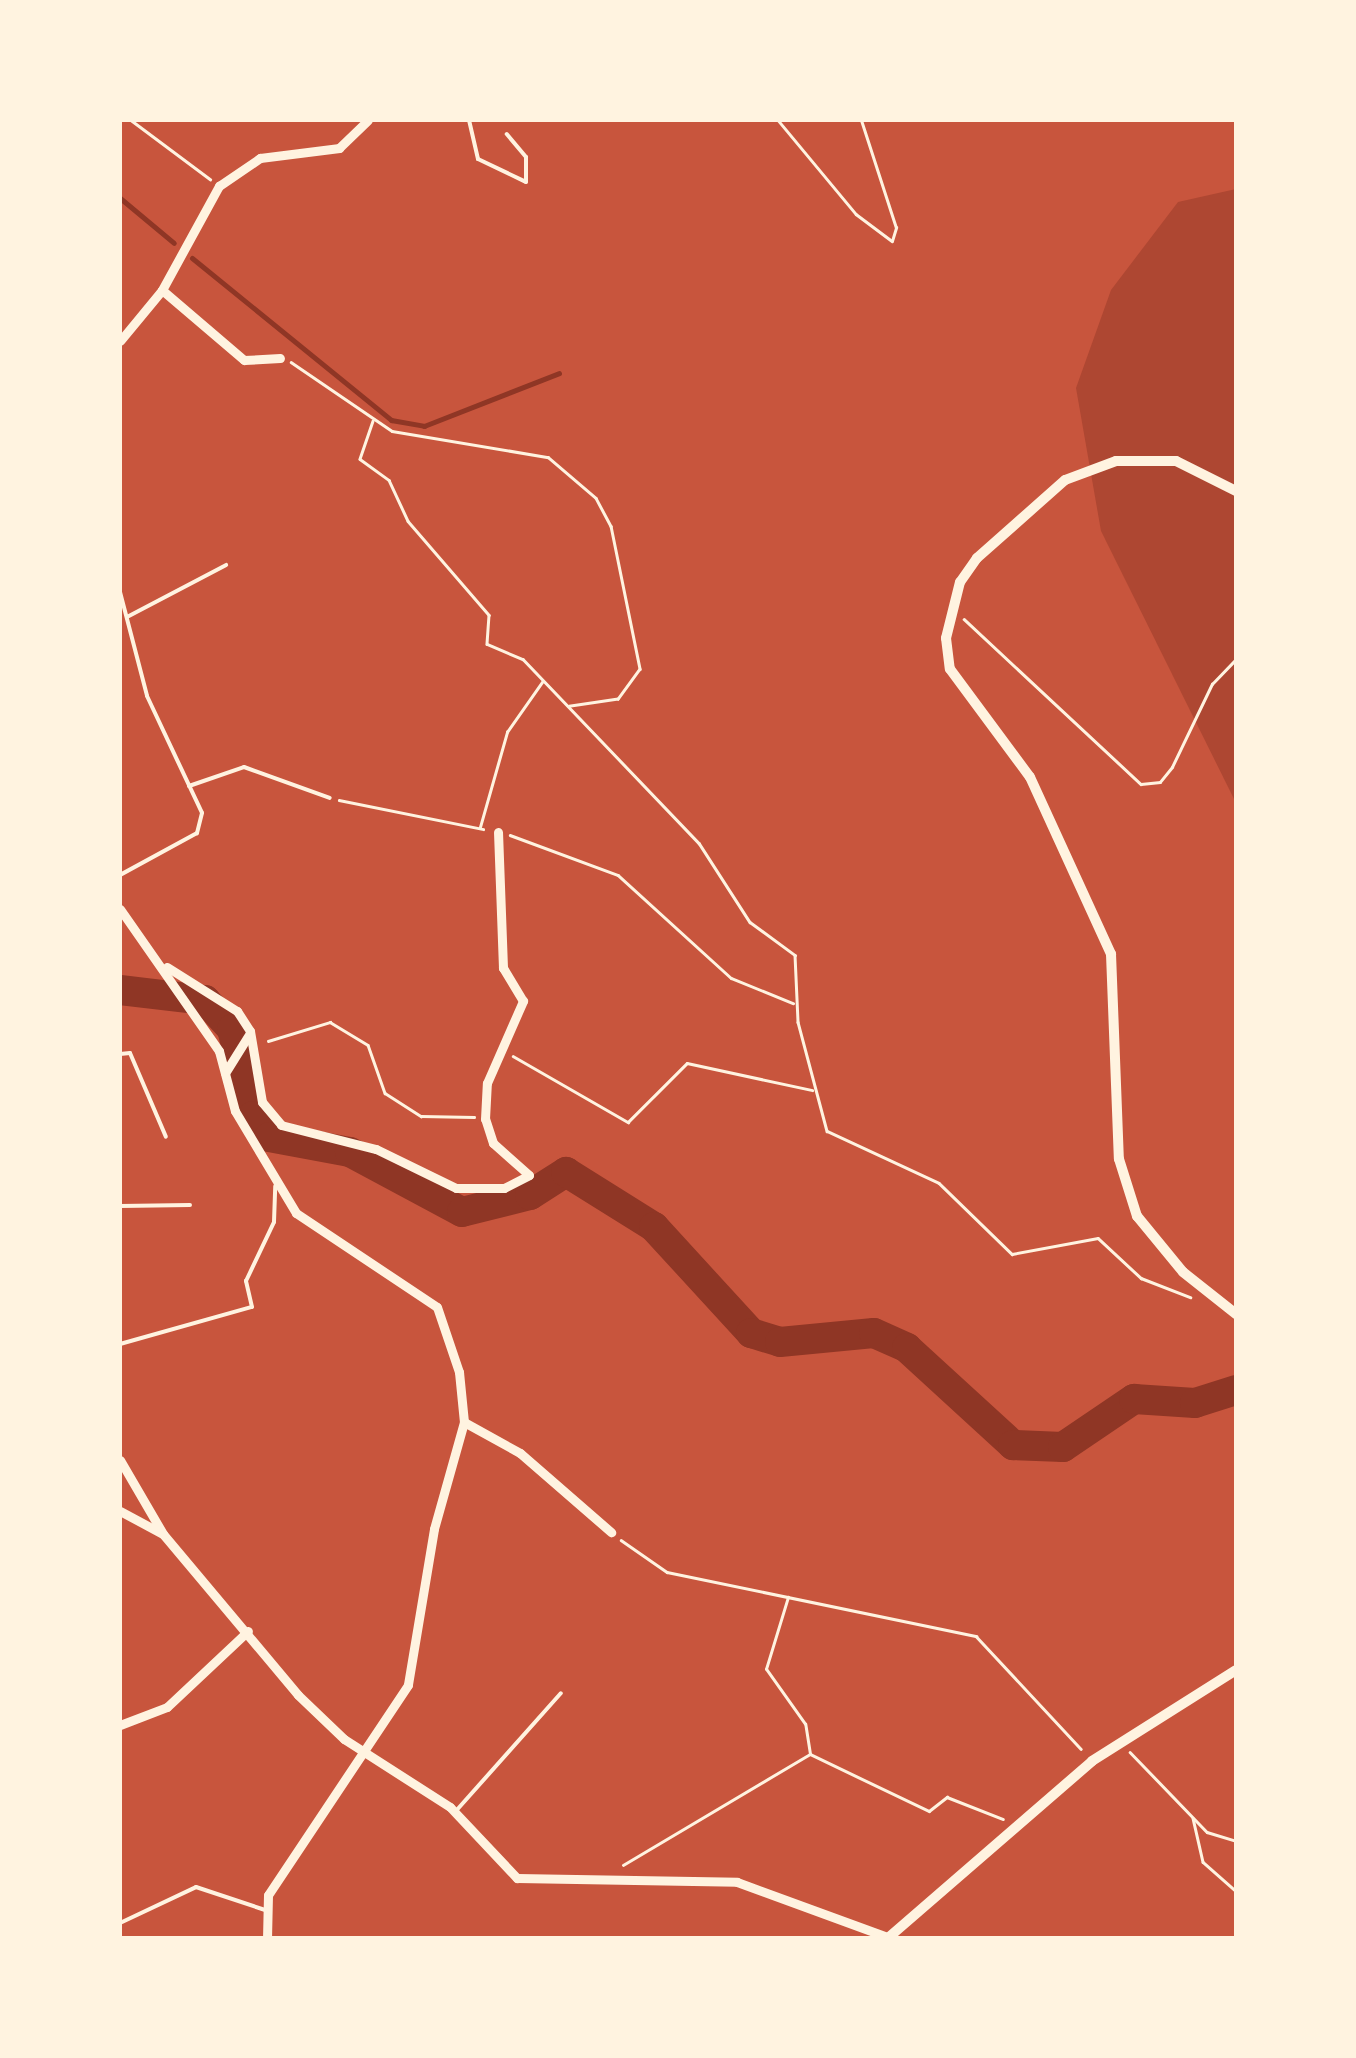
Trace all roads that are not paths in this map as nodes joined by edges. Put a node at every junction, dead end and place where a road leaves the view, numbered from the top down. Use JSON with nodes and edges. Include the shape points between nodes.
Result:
{"nodes":[{"id":1,"x":368,"y":120,"type":"edge"},
{"id":2,"x":469,"y":120,"type":"edge"},
{"id":3,"x":507,"y":134,"type":"dead end"},
{"id":4,"x":162,"y":290,"type":"junction"},
{"id":5,"x":120,"y":341,"type":"edge"},
{"id":6,"x":280,"y":358,"type":"road end"},
{"id":7,"x":1236,"y":491,"type":"edge"},
{"id":8,"x":226,"y":565,"type":"dead end"},
{"id":9,"x":120,"y":592,"type":"edge"},
{"id":10,"x":127,"y":618,"type":"junction"},
{"id":11,"x":190,"y":786,"type":"junction"},
{"id":12,"x":330,"y":798,"type":"road end"},
{"id":13,"x":498,"y":832,"type":"road end"},
{"id":14,"x":120,"y":874,"type":"edge"},
{"id":15,"x":120,"y":909,"type":"edge"},
{"id":16,"x":169,"y":971,"type":"junction"},
{"id":17,"x":250,"y":1038,"type":"junction"},
{"id":18,"x":120,"y":1054,"type":"edge"},
{"id":19,"x":227,"y":1070,"type":"junction"},
{"id":20,"x":166,"y":1136,"type":"dead end"},
{"id":21,"x":275,"y":1182,"type":"junction"},
{"id":22,"x":190,"y":1204,"type":"dead end"},
{"id":23,"x":120,"y":1206,"type":"edge"},
{"id":24,"x":1236,"y":1314,"type":"edge"},
{"id":25,"x":120,"y":1344,"type":"edge"},
{"id":26,"x":464,"y":1422,"type":"junction"},
{"id":27,"x":120,"y":1460,"type":"edge"},
{"id":28,"x":120,"y":1511,"type":"edge"},
{"id":29,"x":611,"y":1532,"type":"road end"},
{"id":30,"x":163,"y":1534,"type":"junction"},
{"id":31,"x":248,"y":1631,"type":"junction"},
{"id":32,"x":1236,"y":1670,"type":"edge"},
{"id":33,"x":561,"y":1693,"type":"dead end"},
{"id":34,"x":120,"y":1725,"type":"edge"},
{"id":35,"x":369,"y":1749,"type":"junction"},
{"id":36,"x":455,"y":1812,"type":"junction"},
{"id":37,"x":268,"y":1911,"type":"junction"},
{"id":38,"x":120,"y":1923,"type":"edge"},
{"id":39,"x":267,"y":1938,"type":"edge"},
{"id":40,"x":889,"y":1938,"type":"edge"}],
"edges":[{"from":1,"to":4,"type":"street","via":[[339,148],[260,158],[219,186]]},
{"from":2,"to":3,"type":"lane","via":[[478,158],[526,182],[526,157]]},
{"from":4,"to":5,"type":"street"},
{"from":4,"to":6,"type":"street","via":[[244,360]]},
{"from":7,"to":24,"type":"street","via":[[1176,461],[1087,470],[1040,498],[977,558],[950,609],[950,669],[1030,777],[1111,954],[1120,1159],[1137,1216]]},
{"from":8,"to":10,"type":"lane"},
{"from":9,"to":10,"type":"lane"},
{"from":10,"to":11,"type":"lane","via":[[147,696]]},
{"from":11,"to":12,"type":"lane","via":[[244,767]]},
{"from":11,"to":14,"type":"lane","via":[[202,814],[197,832]]},
{"from":13,"to":17,"type":"street","via":[[503,968],[523,987],[498,1048],[485,1118],[493,1143],[529,1176],[479,1191],[441,1184],[376,1149],[281,1125],[262,1102]]},
{"from":15,"to":16,"type":"street"},
{"from":16,"to":17,"type":"street","via":[[224,998]]},
{"from":16,"to":19,"type":"street"},
{"from":17,"to":19,"type":"street"},
{"from":18,"to":20,"type":"lane","via":[[130,1053]]},
{"from":19,"to":21,"type":"street"},
{"from":21,"to":25,"type":"lane","via":[[274,1222],[246,1281],[252,1306]]},
{"from":21,"to":26,"type":"street","via":[[296,1212],[437,1307]]},
{"from":22,"to":23,"type":"lane"},
{"from":26,"to":29,"type":"street","via":[[520,1454]]},
{"from":26,"to":35,"type":"street","via":[[434,1529],[408,1685]]},
{"from":27,"to":30,"type":"street"},
{"from":28,"to":30,"type":"street"},
{"from":30,"to":31,"type":"street"},
{"from":31,"to":34,"type":"street","via":[[168,1706]]},
{"from":31,"to":35,"type":"street","via":[[298,1696]]},
{"from":32,"to":40,"type":"street","via":[[1092,1761]]},
{"from":33,"to":36,"type":"lane"},
{"from":35,"to":36,"type":"street"},
{"from":35,"to":37,"type":"street","via":[[354,1758],[278,1880]]},
{"from":36,"to":40,"type":"street","via":[[517,1878],[737,1882]]},
{"from":37,"to":38,"type":"lane","via":[[196,1886]]},
{"from":37,"to":39,"type":"street"}]}
